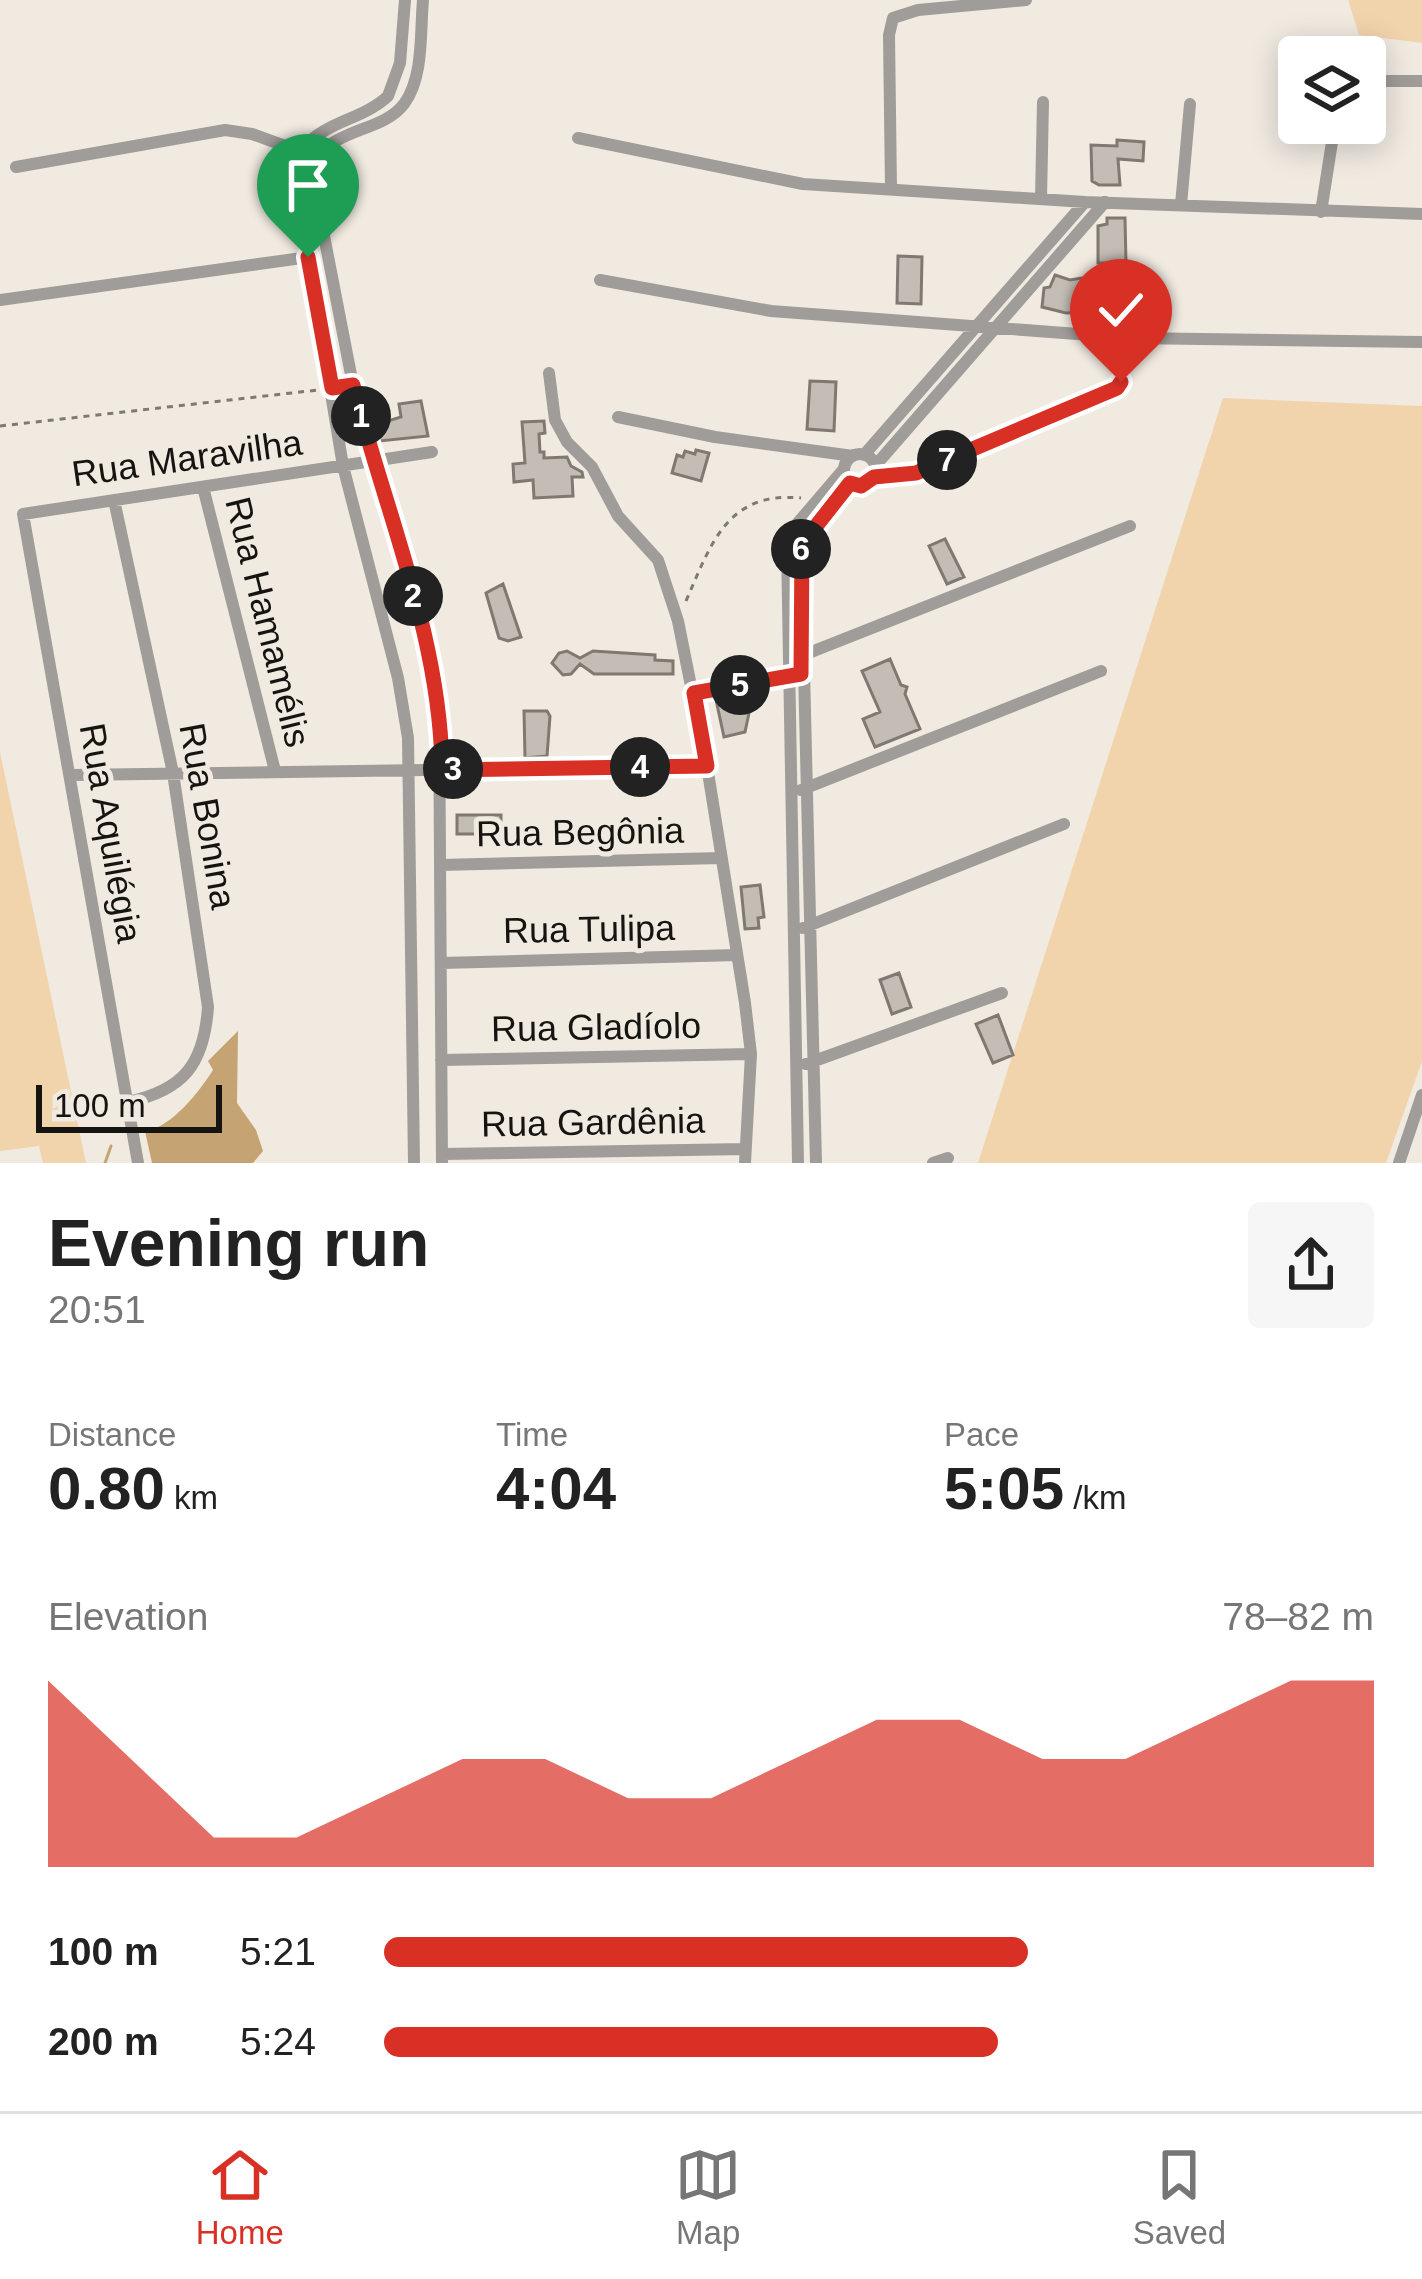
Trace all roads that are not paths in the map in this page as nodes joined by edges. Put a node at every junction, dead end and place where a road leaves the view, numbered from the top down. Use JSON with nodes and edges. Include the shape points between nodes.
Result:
{"nodes":[{"id":1,"x":405,"y":0,"type":"edge"},
{"id":2,"x":423,"y":0,"type":"edge"},
{"id":3,"x":1026,"y":0,"type":"edge"},
{"id":4,"x":1386,"y":81,"type":"edge"},
{"id":5,"x":1422,"y":81,"type":"edge"},
{"id":6,"x":1043,"y":102,"type":"dead end"},
{"id":7,"x":1190,"y":104,"type":"dead end"},
{"id":8,"x":578,"y":138,"type":"dead end"},
{"id":9,"x":1332,"y":144,"type":"edge"},
{"id":10,"x":300,"y":152,"type":"junction"},
{"id":11,"x":318,"y":158,"type":"junction"},
{"id":12,"x":16,"y":166,"type":"dead end"},
{"id":13,"x":891,"y":189,"type":"junction"},
{"id":14,"x":1040,"y":199,"type":"junction"},
{"id":15,"x":1085,"y":202,"type":"junction"},
{"id":16,"x":1105,"y":202,"type":"junction"},
{"id":17,"x":1181,"y":205,"type":"junction"},
{"id":18,"x":1321,"y":212,"type":"junction"},
{"id":19,"x":1422,"y":214,"type":"edge"},
{"id":20,"x":308,"y":257,"type":"junction"},
{"id":21,"x":600,"y":280,"type":"dead end"},
{"id":22,"x":0,"y":300,"type":"edge"},
{"id":23,"x":980,"y":324,"type":"junction"},
{"id":24,"x":1000,"y":325,"type":"junction"},
{"id":25,"x":1131,"y":338,"type":"junction"},
{"id":26,"x":1422,"y":342,"type":"edge"},
{"id":27,"x":549,"y":373,"type":"dead end"},
{"id":28,"x":353,"y":385,"type":"junction"},
{"id":29,"x":332,"y":388,"type":"junction"},
{"id":30,"x":618,"y":417,"type":"dead end"},
{"id":31,"x":432,"y":452,"type":"dead end"},
{"id":32,"x":859,"y":455,"type":"junction"},
{"id":33,"x":373,"y":461,"type":"junction"},
{"id":34,"x":343,"y":466,"type":"junction"},
{"id":35,"x":844,"y":469,"type":"junction"},
{"id":36,"x":875,"y":472,"type":"junction"},
{"id":37,"x":850,"y":483,"type":"junction"},
{"id":38,"x":202,"y":487,"type":"junction"},
{"id":39,"x":114,"y":500,"type":"junction"},
{"id":40,"x":22,"y":514,"type":"joint"},
{"id":41,"x":1130,"y":526,"type":"dead end"},
{"id":42,"x":802,"y":656,"type":"junction"},
{"id":43,"x":787,"y":660,"type":"junction"},
{"id":44,"x":1101,"y":671,"type":"dead end"},
{"id":45,"x":794,"y":675,"type":"junction"},
{"id":46,"x":694,"y":693,"type":"junction"},
{"id":47,"x":707,"y":766,"type":"junction"},
{"id":48,"x":410,"y":769,"type":"junction"},
{"id":49,"x":442,"y":770,"type":"junction"},
{"id":50,"x":274,"y":771,"type":"junction"},
{"id":51,"x":173,"y":773,"type":"junction"},
{"id":52,"x":71,"y":776,"type":"junction"},
{"id":53,"x":806,"y":789,"type":"junction"},
{"id":54,"x":790,"y":793,"type":"junction"},
{"id":55,"x":1064,"y":824,"type":"dead end"},
{"id":56,"x":721,"y":858,"type":"junction"},
{"id":57,"x":440,"y":865,"type":"junction"},
{"id":58,"x":810,"y":926,"type":"junction"},
{"id":59,"x":792,"y":933,"type":"junction"},
{"id":60,"x":737,"y":956,"type":"junction"},
{"id":61,"x":441,"y":963,"type":"junction"},
{"id":62,"x":1002,"y":993,"type":"dead end"},
{"id":63,"x":751,"y":1054,"type":"junction"},
{"id":64,"x":441,"y":1060,"type":"junction"},
{"id":65,"x":813,"y":1063,"type":"junction"},
{"id":66,"x":796,"y":1065,"type":"junction"},
{"id":67,"x":1422,"y":1095,"type":"edge"},
{"id":68,"x":128,"y":1102,"type":"junction"},
{"id":69,"x":745,"y":1156,"type":"edge"},
{"id":70,"x":442,"y":1159,"type":"edge"},
{"id":71,"x":138,"y":1163,"type":"edge"},
{"id":72,"x":414,"y":1163,"type":"edge"},
{"id":73,"x":798,"y":1163,"type":"edge"},
{"id":74,"x":816,"y":1163,"type":"edge"},
{"id":75,"x":1399,"y":1163,"type":"edge"}],
"edges":[{"from":1,"to":10,"type":"street","via":[[388,97],[320,132]]},
{"from":2,"to":11,"type":"street","via":[[414,85],[402,106],[335,140]]},
{"from":3,"to":13,"type":"street","via":[[893,18]]},
{"from":4,"to":5,"type":"street"},
{"from":6,"to":14,"type":"street"},
{"from":7,"to":17,"type":"street"},
{"from":8,"to":13,"type":"street","via":[[769,180]]},
{"from":9,"to":18,"type":"street"},
{"from":10,"to":11,"type":"street"},
{"from":10,"to":12,"type":"street","via":[[224,130]]},
{"from":10,"to":20,"type":"street"},
{"from":11,"to":28,"type":"street","via":[[314,189]]},
{"from":13,"to":14,"type":"street"},
{"from":14,"to":15,"type":"street"},
{"from":15,"to":16,"type":"street"},
{"from":15,"to":23,"type":"street"},
{"from":16,"to":17,"type":"street"},
{"from":16,"to":24,"type":"street"},
{"from":17,"to":18,"type":"street"},
{"from":18,"to":19,"type":"street"},
{"from":20,"to":22,"type":"street"},
{"from":20,"to":29,"type":"street"},
{"from":21,"to":23,"type":"street","via":[[751,309]]},
{"from":23,"to":24,"type":"street"},
{"from":23,"to":32,"type":"street"},
{"from":24,"to":25,"type":"street"},
{"from":24,"to":36,"type":"street"},
{"from":25,"to":26,"type":"street"},
{"from":25,"to":36,"type":"street","via":[[1117,388],[916,473]]},
{"from":27,"to":46,"type":"street","via":[[555,421],[567,442],[658,560]]},
{"from":28,"to":29,"type":"street"},
{"from":28,"to":33,"type":"street"},
{"from":29,"to":34,"type":"street"},
{"from":30,"to":32,"type":"street"},
{"from":31,"to":33,"type":"street","name":"Rua Maravilha"},
{"from":32,"to":35,"type":"street"},
{"from":32,"to":36,"type":"street"},
{"from":33,"to":34,"type":"street","name":"Rua Maravilha"},
{"from":33,"to":49,"type":"street","via":[[434,678]]},
{"from":34,"to":38,"type":"street","name":"Rua Maravilha"},
{"from":34,"to":48,"type":"street","via":[[398,678]]},
{"from":35,"to":37,"type":"street"},
{"from":35,"to":43,"type":"street","via":[[788,541]]},
{"from":36,"to":37,"type":"street","via":[[866,485]]},
{"from":37,"to":42,"type":"street","via":[[802,544]]},
{"from":38,"to":39,"type":"street","name":"Rua Maravilha"},
{"from":38,"to":50,"type":"street","name":"Rua Hamamélis"},
{"from":39,"to":40,"type":"street","name":"Rua Maravilha"},
{"from":39,"to":51,"type":"street","name":"Rua Bonina"},
{"from":40,"to":52,"type":"street","name":"Rua Aquilégia"},
{"from":41,"to":42,"type":"street"},
{"from":42,"to":43,"type":"street"},
{"from":42,"to":45,"type":"street"},
{"from":43,"to":45,"type":"street"},
{"from":44,"to":53,"type":"street"},
{"from":45,"to":46,"type":"street"},
{"from":45,"to":53,"type":"street"},
{"from":45,"to":54,"type":"street"},
{"from":46,"to":47,"type":"street"},
{"from":47,"to":49,"type":"street"},
{"from":47,"to":56,"type":"street"},
{"from":48,"to":49,"type":"street"},
{"from":48,"to":50,"type":"street"},
{"from":48,"to":72,"type":"street"},
{"from":49,"to":57,"type":"street"},
{"from":50,"to":51,"type":"street"},
{"from":51,"to":52,"type":"street"},
{"from":51,"to":68,"type":"street","name":"Rua Bonina","via":[[207,1023],[182,1080]]},
{"from":52,"to":68,"type":"street","name":"Rua Aquilégia"},
{"from":53,"to":54,"type":"street"},
{"from":53,"to":58,"type":"street"},
{"from":54,"to":59,"type":"street"},
{"from":55,"to":58,"type":"street"},
{"from":56,"to":57,"type":"street","name":"Rua Begônia"},
{"from":56,"to":60,"type":"street"},
{"from":57,"to":61,"type":"street"},
{"from":58,"to":59,"type":"street"},
{"from":58,"to":65,"type":"street"},
{"from":59,"to":66,"type":"street"},
{"from":60,"to":61,"type":"street","name":"Rua Tulipa"},
{"from":60,"to":63,"type":"street"},
{"from":61,"to":64,"type":"street"},
{"from":62,"to":65,"type":"street"},
{"from":63,"to":64,"type":"street","name":"Rua Gladíolo"},
{"from":63,"to":69,"type":"street"},
{"from":64,"to":70,"type":"street"},
{"from":65,"to":66,"type":"street"},
{"from":65,"to":74,"type":"street"},
{"from":66,"to":73,"type":"street"},
{"from":67,"to":75,"type":"street"},
{"from":68,"to":71,"type":"street","name":"Rua Aquilégia"},
{"from":69,"to":70,"type":"street","name":"Rua Gardênia"}]}
